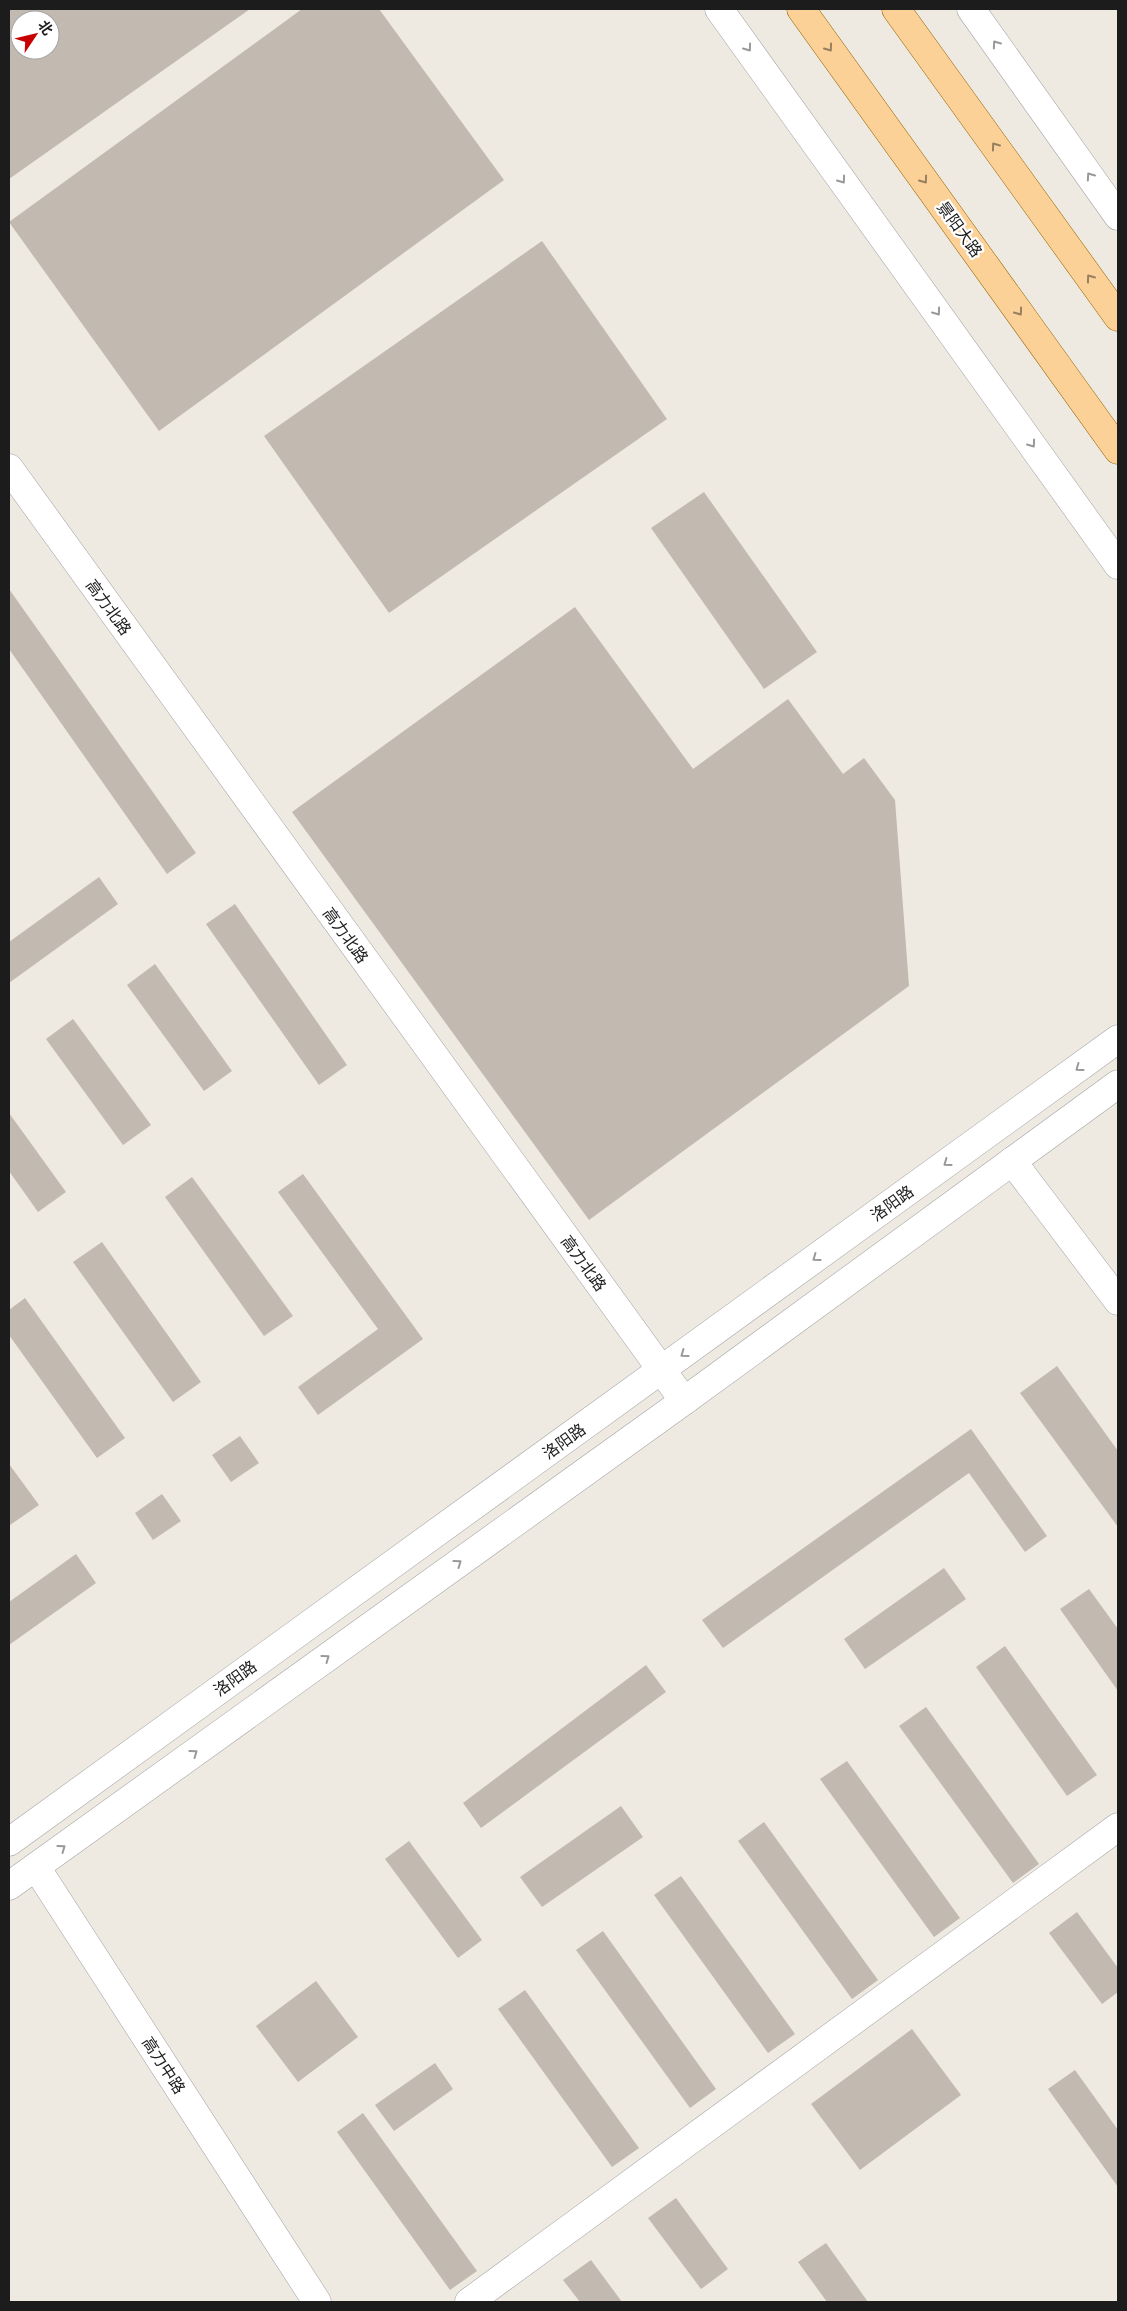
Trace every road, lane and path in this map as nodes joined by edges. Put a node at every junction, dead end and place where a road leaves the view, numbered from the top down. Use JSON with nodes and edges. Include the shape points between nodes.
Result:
{"nodes":[{"id":1,"x":719,"y":9,"type":"edge"},
{"id":2,"x":801,"y":9,"type":"edge"},
{"id":3,"x":896,"y":9,"type":"edge"},
{"id":4,"x":971,"y":9,"type":"edge"},
{"id":5,"x":1118,"y":216,"type":"edge"},
{"id":6,"x":1118,"y":317,"type":"edge"},
{"id":7,"x":1118,"y":450,"type":"edge"},
{"id":8,"x":9,"y":468,"type":"edge"},
{"id":9,"x":1118,"y":565,"type":"edge"},
{"id":10,"x":1118,"y":1039,"type":"edge"},
{"id":11,"x":1118,"y":1084,"type":"edge"},
{"id":12,"x":1012,"y":1161,"type":"junction"},
{"id":13,"x":1118,"y":1301,"type":"edge"},
{"id":14,"x":661,"y":1370,"type":"junction"},
{"id":15,"x":684,"y":1401,"type":"junction"},
{"id":16,"x":1118,"y":1827,"type":"edge"},
{"id":17,"x":11,"y":1836,"type":"edge"},
{"id":18,"x":36,"y":1867,"type":"junction"},
{"id":19,"x":9,"y":1886,"type":"edge"},
{"id":20,"x":317,"y":2302,"type":"edge"},
{"id":21,"x":469,"y":2302,"type":"edge"}],
"edges":[{"from":1,"to":9,"type":"street","one_way":true},
{"from":2,"to":7,"type":"main road","name":"景阳大路","one_way":true},
{"from":6,"to":3,"type":"main road","one_way":true},
{"from":5,"to":4,"type":"street","one_way":true},
{"from":8,"to":14,"type":"street","name":"高力北路"},
{"from":10,"to":14,"type":"street","name":"洛阳路","one_way":true},
{"from":11,"to":12,"type":"street"},
{"from":12,"to":13,"type":"street"},
{"from":12,"to":15,"type":"street"},
{"from":14,"to":15,"type":"street","name":"高力北路"},
{"from":14,"to":17,"type":"street","name":"洛阳路"},
{"from":18,"to":15,"type":"street","one_way":true},
{"from":16,"to":21,"type":"street"},
{"from":17,"to":18,"type":"street","name":"高力中路"},
{"from":18,"to":19,"type":"street"},
{"from":18,"to":20,"type":"street","name":"高力中路"}]}
